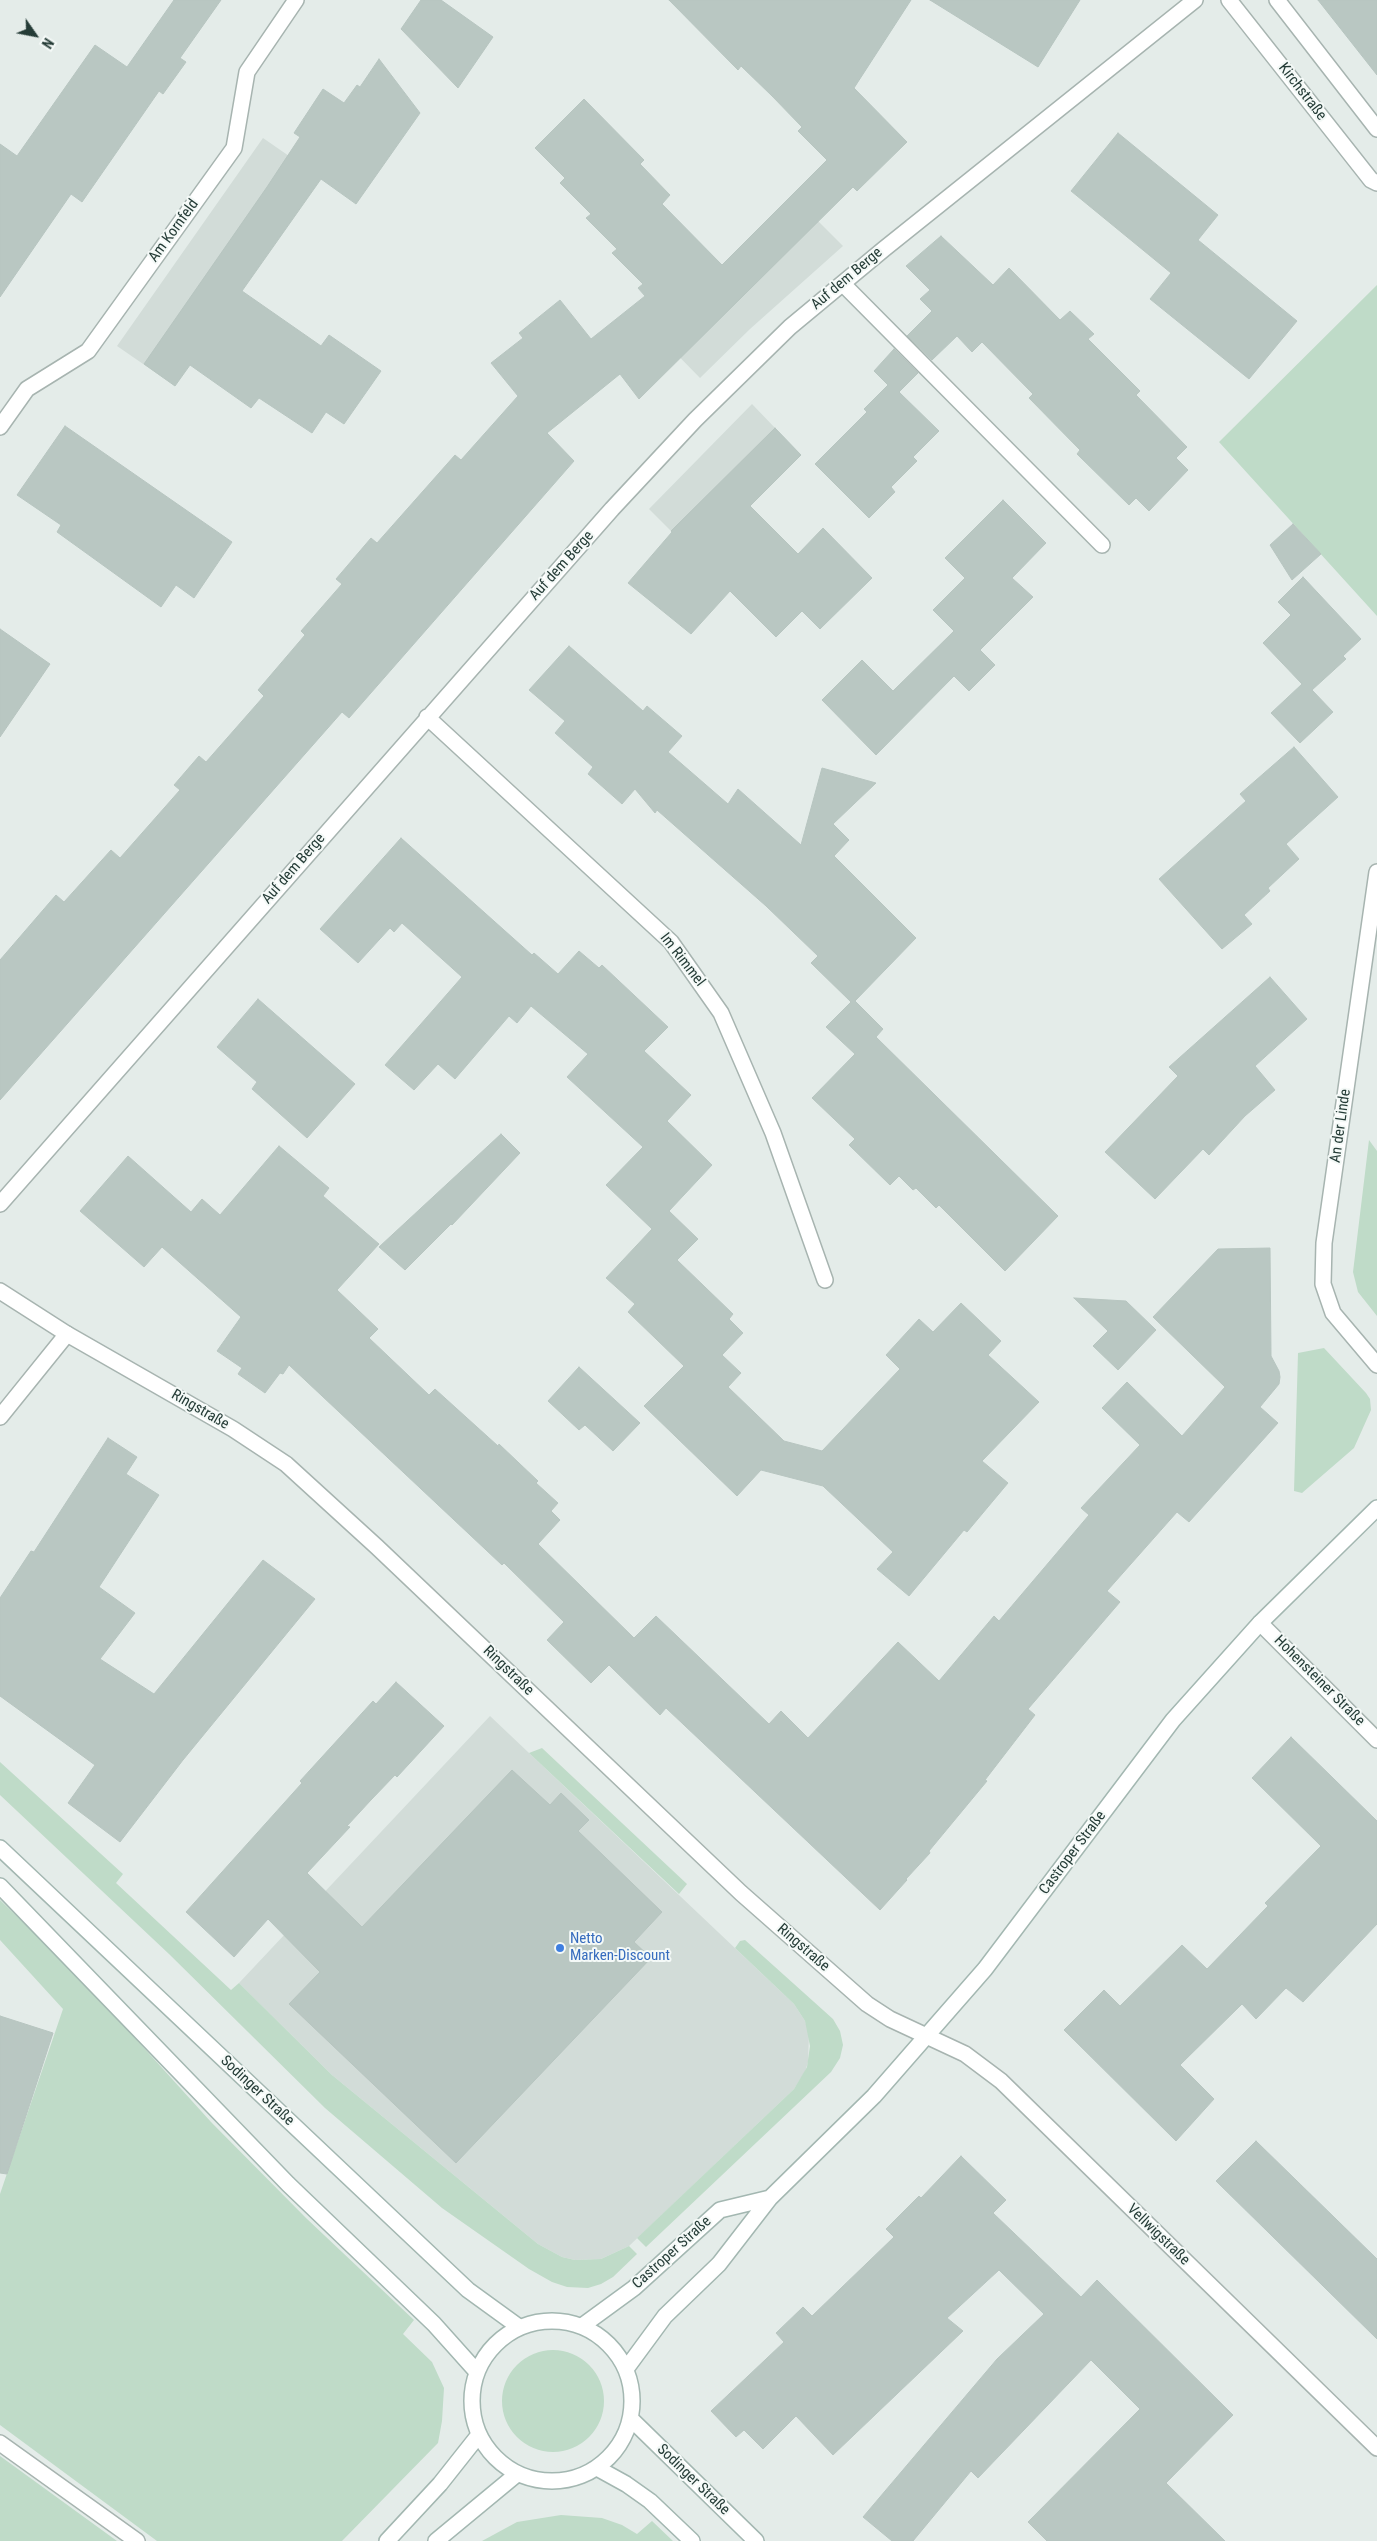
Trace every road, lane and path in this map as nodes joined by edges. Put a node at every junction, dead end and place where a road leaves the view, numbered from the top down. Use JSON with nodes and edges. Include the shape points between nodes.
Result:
{"nodes":[{"id":1,"x":296,"y":0,"type":"edge"},
{"id":2,"x":1194,"y":0,"type":"edge"},
{"id":3,"x":1230,"y":0,"type":"edge"},
{"id":4,"x":1277,"y":0,"type":"edge"},
{"id":5,"x":1377,"y":129,"type":"edge"},
{"id":6,"x":1377,"y":183,"type":"edge"},
{"id":7,"x":842,"y":284,"type":"junction"},
{"id":8,"x":0,"y":427,"type":"edge"},
{"id":9,"x":1102,"y":544,"type":"dead end"},
{"id":10,"x":427,"y":717,"type":"junction"},
{"id":11,"x":1377,"y":872,"type":"edge"},
{"id":12,"x":0,"y":1204,"type":"edge"},
{"id":13,"x":825,"y":1280,"type":"dead end"},
{"id":14,"x":0,"y":1291,"type":"edge"},
{"id":15,"x":67,"y":1334,"type":"junction"},
{"id":16,"x":1377,"y":1364,"type":"edge"},
{"id":17,"x":0,"y":1417,"type":"edge"},
{"id":18,"x":1377,"y":1508,"type":"edge"},
{"id":19,"x":1260,"y":1623,"type":"junction"},
{"id":20,"x":1377,"y":1740,"type":"edge"},
{"id":21,"x":0,"y":1848,"type":"edge"},
{"id":22,"x":0,"y":1886,"type":"edge"},
{"id":23,"x":928,"y":2036,"type":"junction"},
{"id":24,"x":770,"y":2198,"type":"junction"},
{"id":25,"x":582,"y":2326,"type":"junction"},
{"id":26,"x":520,"y":2327,"type":"junction"},
{"id":27,"x":626,"y":2370,"type":"junction"},
{"id":28,"x":477,"y":2372,"type":"junction"},
{"id":29,"x":631,"y":2419,"type":"junction"},
{"id":30,"x":478,"y":2436,"type":"junction"},
{"id":31,"x":0,"y":2443,"type":"edge"},
{"id":32,"x":1377,"y":2448,"type":"edge"},
{"id":33,"x":597,"y":2468,"type":"junction"},
{"id":34,"x":517,"y":2474,"type":"junction"},
{"id":35,"x":137,"y":2541,"type":"edge"},
{"id":36,"x":387,"y":2541,"type":"edge"},
{"id":37,"x":436,"y":2541,"type":"edge"},
{"id":38,"x":692,"y":2541,"type":"edge"},
{"id":39,"x":756,"y":2541,"type":"edge"}],
"edges":[{"from":1,"to":8,"type":"street","name":"Am Kornfeld","via":[[247,72],[234,148],[88,351],[26,389]]},
{"from":2,"to":7,"type":"street","name":"Auf dem Berge"},
{"from":3,"to":6,"type":"street","name":"Kirchstraße","via":[[1371,180]]},
{"from":4,"to":5,"type":"street"},
{"from":7,"to":9,"type":"street"},
{"from":7,"to":10,"type":"street","name":"Auf dem Berge","via":[[790,328],[695,420]]},
{"from":10,"to":12,"type":"street","name":"Auf dem Berge"},
{"from":10,"to":13,"type":"street","name":"Im Rimmel","via":[[671,942],[721,1013],[772,1133]]},
{"from":11,"to":16,"type":"street","name":"An der Linde","via":[[1324,1243],[1323,1284],[1334,1313]]},
{"from":14,"to":15,"type":"street","name":"Ringstraße"},
{"from":15,"to":17,"type":"street"},
{"from":15,"to":23,"type":"street","name":"Ringstraße","via":[[286,1464],[741,1892],[867,2004],[890,2019]]},
{"from":18,"to":19,"type":"street","name":"Castroper Straße"},
{"from":19,"to":20,"type":"street","name":"Hohensteiner Straße"},
{"from":19,"to":23,"type":"street","name":"Castroper Straße","via":[[1173,1720],[985,1969]]},
{"from":21,"to":26,"type":"street","name":"Sodinger Straße","via":[[468,2290]]},
{"from":22,"to":28,"type":"street","via":[[288,2184],[434,2324]]},
{"from":23,"to":24,"type":"street","name":"Castroper Straße","via":[[874,2096]]},
{"from":23,"to":32,"type":"street","name":"Vellwigstraße","via":[[965,2054],[1001,2082]]},
{"from":24,"to":25,"type":"street","name":"Castroper Straße","via":[[720,2210],[634,2288]]},
{"from":24,"to":27,"type":"street","name":"Castroper Straße","via":[[718,2264],[665,2316]]},
{"from":25,"to":26,"type":"street","via":[[550,2320]]},
{"from":25,"to":27,"type":"street","via":[[600,2336],[616,2351]]},
{"from":26,"to":28,"type":"street","via":[[494,2345]]},
{"from":27,"to":29,"type":"street","via":[[633,2394]]},
{"from":28,"to":30,"type":"street","via":[[471,2393],[472,2415]]},
{"from":29,"to":33,"type":"street","via":[[624,2438]]},
{"from":29,"to":39,"type":"street","name":"Sodinger Straße"},
{"from":30,"to":34,"type":"street","via":[[494,2458]]},
{"from":30,"to":36,"type":"street","via":[[440,2484]]},
{"from":31,"to":35,"type":"street"},
{"from":33,"to":34,"type":"street","via":[[578,2478],[558,2482],[537,2481]]},
{"from":33,"to":38,"type":"street","via":[[650,2502]]},
{"from":34,"to":37,"type":"street"}]}
